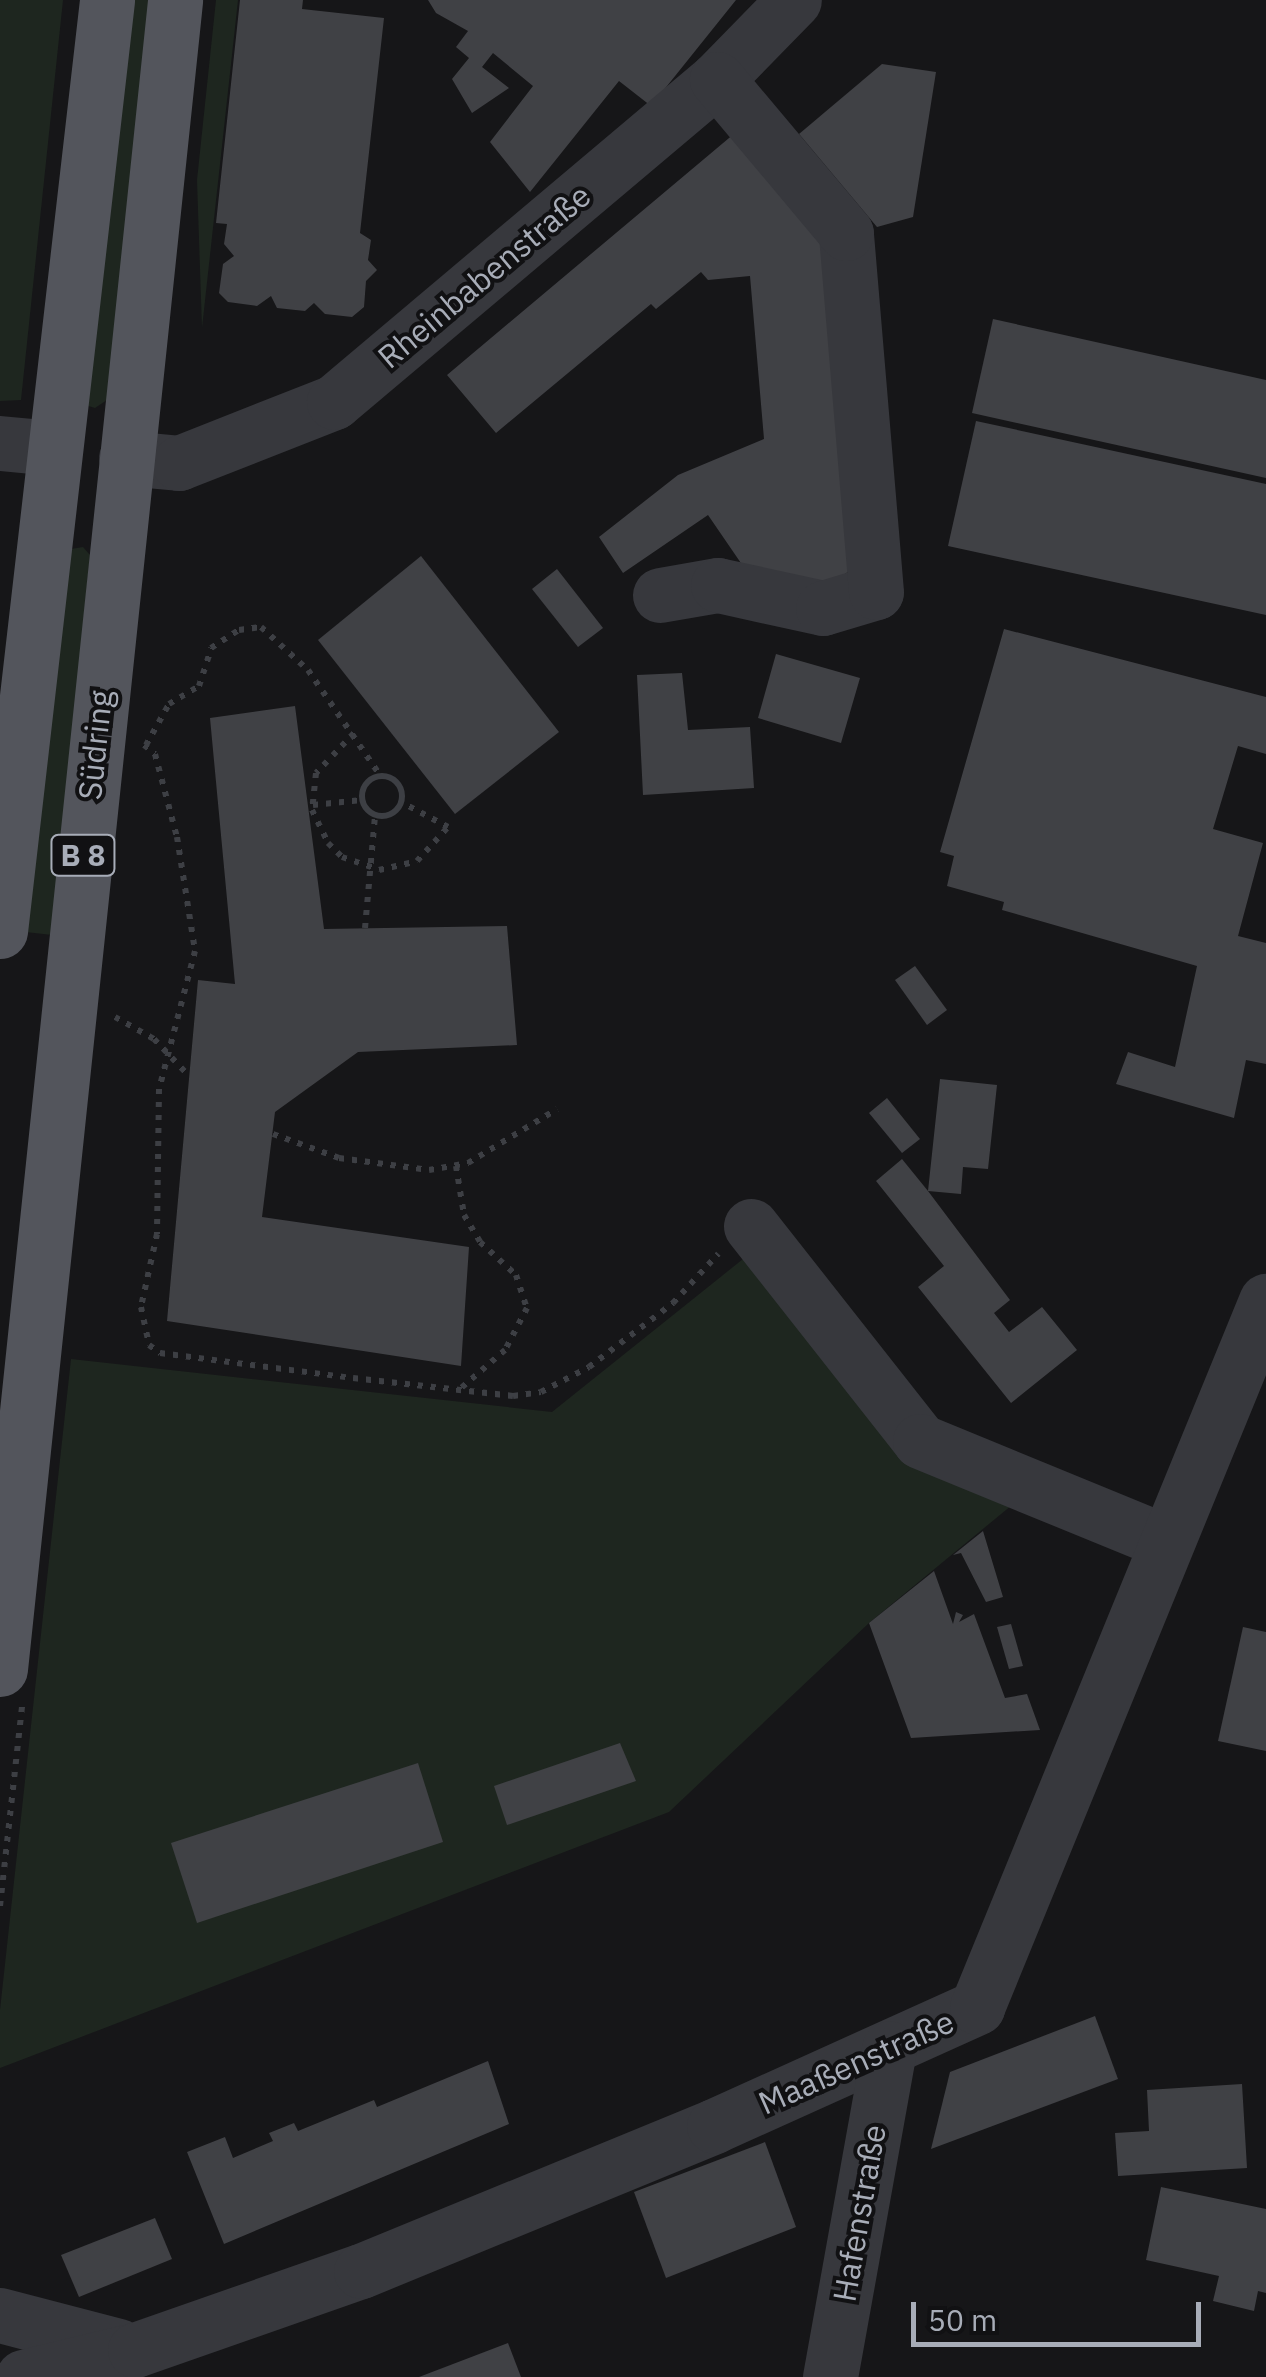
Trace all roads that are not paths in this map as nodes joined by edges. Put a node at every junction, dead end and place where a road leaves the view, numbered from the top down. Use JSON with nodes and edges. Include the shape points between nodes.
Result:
{"nodes":[{"id":1,"x":107,"y":0,"type":"edge"},
{"id":2,"x":175,"y":0,"type":"edge"},
{"id":3,"x":794,"y":0,"type":"edge"},
{"id":4,"x":717,"y":79,"type":"junction"},
{"id":5,"x":26,"y":446,"type":"edge"},
{"id":6,"x":126,"y":458,"type":"junction"},
{"id":7,"x":660,"y":594,"type":"dead end"},
{"id":8,"x":0,"y":931,"type":"edge"},
{"id":9,"x":736,"y":1238,"type":"road end"},
{"id":10,"x":1266,"y":1301,"type":"edge"},
{"id":11,"x":1164,"y":1542,"type":"junction"},
{"id":12,"x":0,"y":1669,"type":"edge"},
{"id":13,"x":888,"y":2048,"type":"junction"},
{"id":14,"x":0,"y":2315,"type":"edge"},
{"id":15,"x":137,"y":2363,"type":"edge"},
{"id":16,"x":23,"y":2377,"type":"edge"},
{"id":17,"x":830,"y":2377,"type":"edge"}],
"edges":[{"from":1,"to":5,"type":"main road","number":"B 8"},
{"from":2,"to":6,"type":"main road","name":"Südring","number":"B 8"},
{"from":3,"to":4,"type":"street","name":"Rheinbabenstraße"},
{"from":4,"to":6,"type":"street","name":"Rheinbabenstraße","via":[[334,402],[179,463]]},
{"from":4,"to":7,"type":"street","via":[[846,233],[876,592],[822,608],[718,585]]},
{"from":5,"to":6,"type":"main road"},
{"from":5,"to":8,"type":"main road","number":"B 8"},
{"from":6,"to":12,"type":"main road","name":"Südring","number":"B 8"},
{"from":9,"to":11,"type":"street","via":[[920,1441]]},
{"from":10,"to":11,"type":"street","name":"Maaßenstraße"},
{"from":11,"to":13,"type":"street","name":"Maaßenstraße","via":[[977,2007]]},
{"from":13,"to":15,"type":"street","name":"Maaßenstraße"},
{"from":13,"to":17,"type":"street","name":"Hafenstraße"},
{"from":14,"to":15,"type":"street"},
{"from":15,"to":16,"type":"street","name":"Maaßenstraße"}]}
